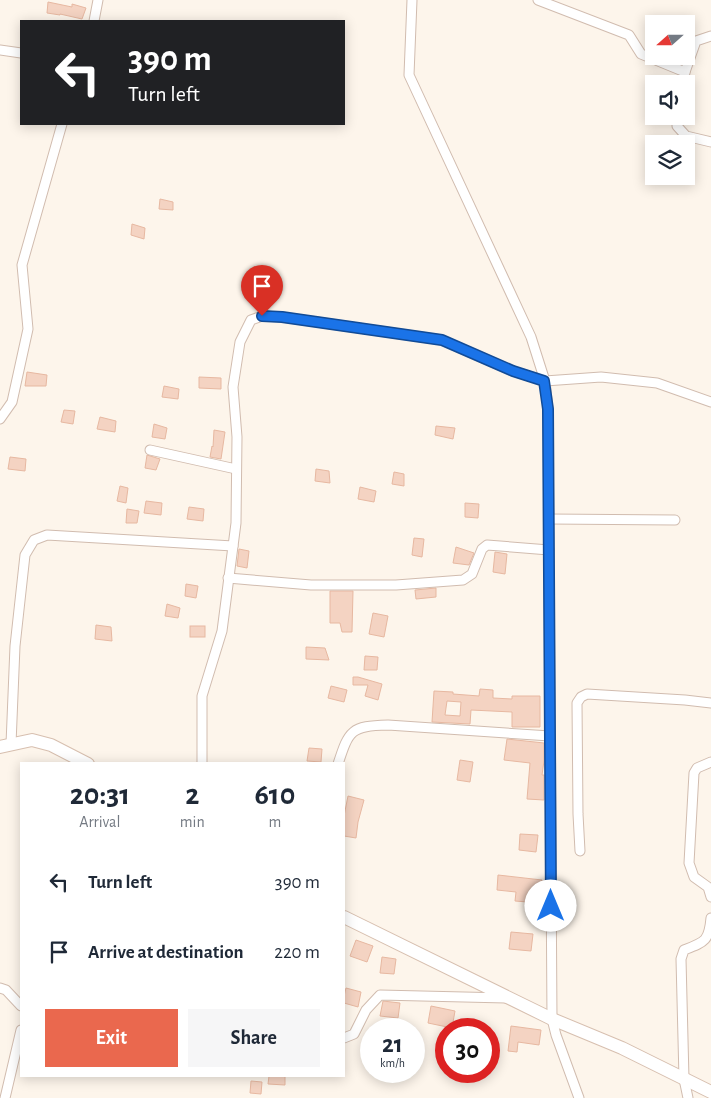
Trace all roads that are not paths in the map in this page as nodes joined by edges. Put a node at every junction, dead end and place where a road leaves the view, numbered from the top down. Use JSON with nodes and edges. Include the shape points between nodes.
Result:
{"nodes":[{"id":1,"x":98,"y":0,"type":"edge"},
{"id":2,"x":412,"y":0,"type":"edge"},
{"id":3,"x":538,"y":0,"type":"edge"},
{"id":4,"x":94,"y":20,"type":"edge"},
{"id":5,"x":711,"y":36,"type":"edge"},
{"id":6,"x":0,"y":50,"type":"edge"},
{"id":7,"x":20,"y":53,"type":"edge"},
{"id":8,"x":685,"y":72,"type":"junction"},
{"id":9,"x":684,"y":75,"type":"edge"},
{"id":10,"x":62,"y":125,"type":"edge"},
{"id":11,"x":677,"y":125,"type":"edge"},
{"id":12,"x":711,"y":142,"type":"edge"},
{"id":13,"x":544,"y":381,"type":"junction"},
{"id":14,"x":711,"y":402,"type":"edge"},
{"id":15,"x":0,"y":419,"type":"edge"},
{"id":16,"x":150,"y":450,"type":"dead end"},
{"id":17,"x":236,"y":469,"type":"junction"},
{"id":18,"x":548,"y":519,"type":"junction"},
{"id":19,"x":675,"y":520,"type":"dead end"},
{"id":20,"x":232,"y":546,"type":"junction"},
{"id":21,"x":549,"y":550,"type":"junction"},
{"id":22,"x":228,"y":578,"type":"junction"},
{"id":23,"x":711,"y":703,"type":"edge"},
{"id":24,"x":550,"y":736,"type":"junction"},
{"id":25,"x":5,"y":746,"type":"edge"},
{"id":26,"x":84,"y":762,"type":"edge"},
{"id":27,"x":202,"y":762,"type":"edge"},
{"id":28,"x":339,"y":762,"type":"edge"},
{"id":29,"x":711,"y":762,"type":"edge"},
{"id":30,"x":580,"y":851,"type":"dead end"},
{"id":31,"x":711,"y":897,"type":"edge"},
{"id":32,"x":345,"y":917,"type":"edge"},
{"id":33,"x":711,"y":918,"type":"edge"},
{"id":34,"x":711,"y":922,"type":"edge"},
{"id":35,"x":0,"y":988,"type":"edge"},
{"id":36,"x":510,"y":998,"type":"junction"},
{"id":37,"x":20,"y":1005,"type":"edge"},
{"id":38,"x":552,"y":1019,"type":"junction"},
{"id":39,"x":20,"y":1034,"type":"edge"},
{"id":40,"x":345,"y":1038,"type":"edge"},
{"id":41,"x":684,"y":1079,"type":"junction"},
{"id":42,"x":711,"y":1092,"type":"edge"},
{"id":43,"x":5,"y":1098,"type":"edge"},
{"id":44,"x":579,"y":1098,"type":"edge"},
{"id":45,"x":688,"y":1098,"type":"edge"}],
"edges":[{"from":1,"to":4,"type":"street"},
{"from":2,"to":13,"type":"street","via":[[409,75],[531,337]]},
{"from":3,"to":8,"type":"street","via":[[629,35],[641,54]]},
{"from":5,"to":8,"type":"street","via":[[696,41]]},
{"from":6,"to":7,"type":"street"},
{"from":8,"to":9,"type":"street"},
{"from":10,"to":15,"type":"street","via":[[22,265],[28,329],[12,402]]},
{"from":11,"to":12,"type":"street","via":[[686,136]]},
{"from":13,"to":14,"type":"street","via":[[601,378],[657,383]]},
{"from":13,"to":17,"type":"street","via":[[442,340],[262,316],[252,320],[238,351],[233,387]]},
{"from":13,"to":18,"type":"street","via":[[548,409]]},
{"from":16,"to":17,"type":"street"},
{"from":17,"to":20,"type":"street","via":[[236,523]]},
{"from":18,"to":19,"type":"street"},
{"from":18,"to":21,"type":"street"},
{"from":20,"to":22,"type":"street"},
{"from":20,"to":25,"type":"street","via":[[47,535],[34,540],[25,555]]},
{"from":21,"to":22,"type":"street","via":[[487,545],[472,574],[463,580],[396,585],[311,585]]},
{"from":21,"to":24,"type":"street"},
{"from":22,"to":27,"type":"street","via":[[222,631],[202,696]]},
{"from":23,"to":30,"type":"street","via":[[588,694],[580,697],[577,703]]},
{"from":24,"to":28,"type":"street","via":[[367,726],[355,730],[345,743]]},
{"from":24,"to":38,"type":"street"},
{"from":25,"to":26,"type":"street","via":[[32,740],[51,745]]},
{"from":29,"to":31,"type":"street","via":[[697,768],[694,773],[689,863],[694,877],[708,886]]},
{"from":32,"to":36,"type":"street"},
{"from":33,"to":34,"type":"street"},
{"from":34,"to":41,"type":"street","via":[[710,933],[702,943],[684,950],[681,959]]},
{"from":35,"to":37,"type":"street"},
{"from":36,"to":38,"type":"street"},
{"from":36,"to":40,"type":"street","via":[[380,995],[366,1010],[354,1034]]},
{"from":38,"to":41,"type":"street","via":[[622,1048]]},
{"from":38,"to":44,"type":"street"},
{"from":39,"to":43,"type":"street"},
{"from":41,"to":42,"type":"street"},
{"from":41,"to":45,"type":"street"}]}
